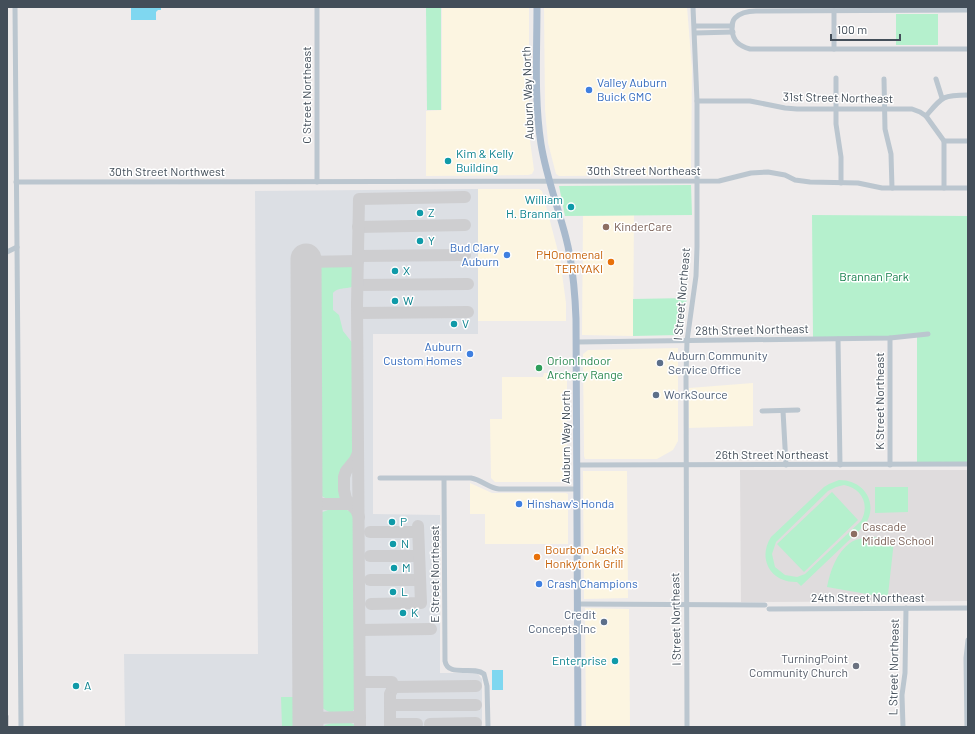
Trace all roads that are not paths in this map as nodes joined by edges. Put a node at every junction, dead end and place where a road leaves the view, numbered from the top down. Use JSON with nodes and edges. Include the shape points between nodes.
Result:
{"nodes":[{"id":1,"x":15,"y":7,"type":"edge"},
{"id":2,"x":317,"y":7,"type":"edge"},
{"id":3,"x":537,"y":7,"type":"edge"},
{"id":4,"x":693,"y":7,"type":"edge"},
{"id":5,"x":968,"y":10,"type":"edge"},
{"id":6,"x":834,"y":11,"type":"junction"},
{"id":7,"x":695,"y":26,"type":"junction"},
{"id":8,"x":732,"y":29,"type":"junction"},
{"id":9,"x":695,"y":33,"type":"junction"},
{"id":10,"x":834,"y":49,"type":"junction"},
{"id":11,"x":968,"y":49,"type":"edge"},
{"id":12,"x":836,"y":78,"type":"dead end"},
{"id":13,"x":936,"y":78,"type":"dead end"},
{"id":14,"x":884,"y":79,"type":"dead end"},
{"id":15,"x":968,"y":95,"type":"edge"},
{"id":16,"x":942,"y":98,"type":"junction"},
{"id":17,"x":697,"y":101,"type":"junction"},
{"id":18,"x":836,"y":109,"type":"junction"},
{"id":19,"x":885,"y":109,"type":"junction"},
{"id":20,"x":926,"y":116,"type":"junction"},
{"id":21,"x":944,"y":141,"type":"junction"},
{"id":22,"x":968,"y":141,"type":"edge"},
{"id":23,"x":550,"y":181,"type":"junction"},
{"id":24,"x":697,"y":181,"type":"junction"},
{"id":25,"x":16,"y":182,"type":"junction"},
{"id":26,"x":317,"y":182,"type":"junction"},
{"id":27,"x":841,"y":183,"type":"junction"},
{"id":28,"x":892,"y":188,"type":"junction"},
{"id":29,"x":944,"y":188,"type":"junction"},
{"id":30,"x":968,"y":188,"type":"edge"},
{"id":31,"x":17,"y":246,"type":"junction"},
{"id":32,"x":7,"y":252,"type":"edge"},
{"id":33,"x":928,"y":334,"type":"dead end"},
{"id":34,"x":890,"y":338,"type":"junction"},
{"id":35,"x":838,"y":339,"type":"junction"},
{"id":36,"x":687,"y":341,"type":"junction"},
{"id":37,"x":577,"y":342,"type":"junction"},
{"id":38,"x":798,"y":410,"type":"dead end"},
{"id":39,"x":762,"y":411,"type":"dead end"},
{"id":40,"x":783,"y":411,"type":"junction"},
{"id":41,"x":968,"y":464,"type":"edge"},
{"id":42,"x":786,"y":465,"type":"junction"},
{"id":43,"x":840,"y":465,"type":"junction"},
{"id":44,"x":890,"y":465,"type":"junction"},
{"id":45,"x":577,"y":466,"type":"junction"},
{"id":46,"x":686,"y":466,"type":"junction"},
{"id":47,"x":380,"y":478,"type":"dead end"},
{"id":48,"x":444,"y":479,"type":"junction"},
{"id":49,"x":577,"y":489,"type":"junction"},
{"id":50,"x":577,"y":604,"type":"junction"},
{"id":51,"x":686,"y":606,"type":"junction"},
{"id":52,"x":906,"y":608,"type":"junction"},
{"id":53,"x":968,"y":608,"type":"edge"},
{"id":54,"x":968,"y":640,"type":"edge"},
{"id":55,"x":21,"y":727,"type":"edge"},
{"id":56,"x":488,"y":727,"type":"edge"},
{"id":57,"x":578,"y":727,"type":"edge"},
{"id":58,"x":687,"y":727,"type":"edge"},
{"id":59,"x":903,"y":727,"type":"edge"},
{"id":60,"x":967,"y":727,"type":"edge"}],
"edges":[{"from":1,"to":25,"type":"street"},
{"from":2,"to":26,"type":"street","name":"C Street Northeast"},
{"from":3,"to":23,"type":"main road","name":"Auburn Way North","via":[[538,120]]},
{"from":4,"to":7,"type":"street","name":"I Street Northeast"},
{"from":5,"to":6,"type":"street"},
{"from":6,"to":8,"type":"street","via":[[749,11],[734,19]]},
{"from":6,"to":10,"type":"street"},
{"from":7,"to":8,"type":"street"},
{"from":7,"to":9,"type":"street","name":"I Street Northeast"},
{"from":8,"to":9,"type":"street"},
{"from":8,"to":10,"type":"street","via":[[738,44],[750,49]]},
{"from":9,"to":17,"type":"street","name":"I Street Northeast"},
{"from":10,"to":11,"type":"street"},
{"from":12,"to":18,"type":"street"},
{"from":13,"to":16,"type":"street"},
{"from":14,"to":19,"type":"street"},
{"from":15,"to":16,"type":"street","via":[[949,95]]},
{"from":16,"to":20,"type":"street"},
{"from":17,"to":18,"type":"street","name":"31st Street Northeast","via":[[750,101],[790,109]]},
{"from":17,"to":24,"type":"street","name":"I Street Northeast"},
{"from":18,"to":19,"type":"street","name":"31st Street Northeast"},
{"from":18,"to":27,"type":"street","via":[[842,162]]},
{"from":19,"to":20,"type":"street","name":"31st Street Northeast","via":[[914,110]]},
{"from":19,"to":28,"type":"street","via":[[885,129],[891,154]]},
{"from":20,"to":21,"type":"street"},
{"from":21,"to":22,"type":"street"},
{"from":21,"to":29,"type":"street"},
{"from":23,"to":24,"type":"street","name":"30th Street Northeast"},
{"from":23,"to":26,"type":"street","name":"30th Street Northeast"},
{"from":23,"to":37,"type":"main road","name":"Auburn Way North","via":[[571,266]]},
{"from":24,"to":27,"type":"street","name":"30th Street Northeast","via":[[719,181],[751,173],[768,172],[805,182]]},
{"from":24,"to":36,"type":"street","name":"I Street Northeast","via":[[696,276]]},
{"from":25,"to":26,"type":"street","name":"30th Street Northwest"},
{"from":25,"to":31,"type":"street"},
{"from":27,"to":28,"type":"street","name":"30th Street Northeast"},
{"from":28,"to":29,"type":"street","name":"30th Street Northeast"},
{"from":29,"to":30,"type":"street","name":"30th Street Northeast"},
{"from":31,"to":32,"type":"street"},
{"from":31,"to":55,"type":"street"},
{"from":33,"to":34,"type":"street","name":"28th Street Northeast"},
{"from":34,"to":35,"type":"street","name":"28th Street Northeast"},
{"from":34,"to":44,"type":"street","name":"K Street Northeast"},
{"from":35,"to":36,"type":"street","name":"28th Street Northeast"},
{"from":35,"to":43,"type":"street"},
{"from":36,"to":37,"type":"street","name":"28th Street Northeast"},
{"from":36,"to":46,"type":"street","name":"I Street Northeast"},
{"from":37,"to":45,"type":"main road","name":"Auburn Way North"},
{"from":38,"to":40,"type":"street"},
{"from":39,"to":40,"type":"street"},
{"from":40,"to":42,"type":"street"},
{"from":41,"to":44,"type":"street","name":"26th Street Northeast"},
{"from":42,"to":43,"type":"street","name":"26th Street Northeast"},
{"from":42,"to":46,"type":"street","name":"26th Street Northeast"},
{"from":43,"to":44,"type":"street","name":"26th Street Northeast"},
{"from":45,"to":46,"type":"street","name":"26th Street Northeast"},
{"from":45,"to":49,"type":"main road","name":"Auburn Way North"},
{"from":46,"to":51,"type":"street","name":"I Street Northeast"},
{"from":47,"to":48,"type":"street"},
{"from":48,"to":49,"type":"street","via":[[476,479],[499,489]]},
{"from":48,"to":56,"type":"street","name":"E Street Northeast","via":[[445,665],[458,671],[474,670],[484,674],[487,686]]},
{"from":49,"to":50,"type":"main road","name":"Auburn Way North"},
{"from":50,"to":51,"type":"street","name":"24th Street Northeast"},
{"from":50,"to":57,"type":"main road","name":"Auburn Way North"},
{"from":51,"to":52,"type":"street","name":"24th Street Northeast"},
{"from":51,"to":58,"type":"street","name":"I Street Northeast"},
{"from":52,"to":53,"type":"street","name":"24th Street Northeast"},
{"from":52,"to":59,"type":"street","name":"L Street Northeast"},
{"from":54,"to":60,"type":"street"}]}
